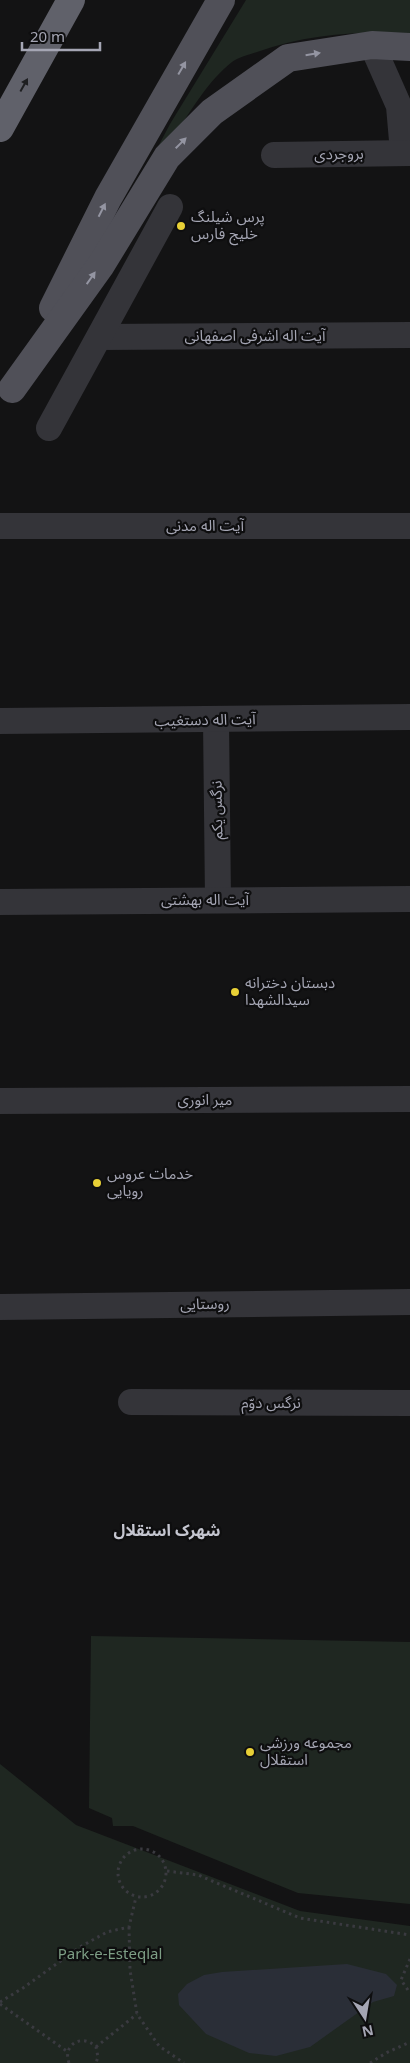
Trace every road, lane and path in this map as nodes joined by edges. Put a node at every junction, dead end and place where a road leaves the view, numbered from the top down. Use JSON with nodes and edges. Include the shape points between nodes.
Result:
{"nodes":[{"id":1,"x":71,"y":0,"type":"edge"},
{"id":2,"x":221,"y":0,"type":"edge"},
{"id":3,"x":372,"y":45,"type":"junction"},
{"id":4,"x":410,"y":47,"type":"edge"},
{"id":5,"x":410,"y":80,"type":"edge"},
{"id":6,"x":399,"y":106,"type":"junction"},
{"id":7,"x":0,"y":128,"type":"edge"},
{"id":8,"x":407,"y":153,"type":"edge"},
{"id":9,"x":274,"y":155,"type":"dead end"},
{"id":10,"x":170,"y":207,"type":"dead end"},
{"id":11,"x":410,"y":335,"type":"edge"},
{"id":12,"x":100,"y":337,"type":"junction"},
{"id":13,"x":6,"y":399,"type":"edge"},
{"id":14,"x":50,"y":428,"type":"dead end"},
{"id":15,"x":0,"y":526,"type":"edge"},
{"id":16,"x":410,"y":526,"type":"edge"},
{"id":17,"x":410,"y":717,"type":"edge"},
{"id":18,"x":216,"y":720,"type":"junction"},
{"id":19,"x":0,"y":721,"type":"edge"},
{"id":20,"x":410,"y":899,"type":"edge"},
{"id":21,"x":218,"y":900,"type":"junction"},
{"id":22,"x":0,"y":902,"type":"edge"},
{"id":23,"x":410,"y":1100,"type":"edge"},
{"id":24,"x":0,"y":1102,"type":"edge"},
{"id":25,"x":410,"y":1302,"type":"edge"},
{"id":26,"x":0,"y":1307,"type":"edge"},
{"id":27,"x":131,"y":1402,"type":"dead end"},
{"id":28,"x":410,"y":1403,"type":"edge"},
{"id":29,"x":167,"y":1871,"type":"junction"},
{"id":30,"x":136,"y":1897,"type":"junction"},
{"id":31,"x":129,"y":1927,"type":"junction"},
{"id":32,"x":410,"y":1935,"type":"edge"},
{"id":33,"x":410,"y":1959,"type":"edge"},
{"id":34,"x":410,"y":1993,"type":"edge"},
{"id":35,"x":0,"y":2003,"type":"edge"},
{"id":36,"x":137,"y":2014,"type":"junction"},
{"id":37,"x":410,"y":2042,"type":"edge"},
{"id":38,"x":96,"y":2047,"type":"junction"},
{"id":39,"x":68,"y":2052,"type":"junction"},
{"id":40,"x":69,"y":2063,"type":"edge"},
{"id":41,"x":96,"y":2063,"type":"edge"},
{"id":42,"x":184,"y":2063,"type":"edge"},
{"id":43,"x":370,"y":2063,"type":"edge"}],
"edges":[{"from":7,"to":1,"type":"highway","one_way":true},
{"from":13,"to":2,"type":"main road","one_way":true,"via":[[108,198]]},
{"from":3,"to":4,"type":"main road"},
{"from":3,"to":6,"type":"street","name":"بروجردی"},
{"from":13,"to":3,"type":"main road","one_way":true,"via":[[101,265],[167,157],[212,112],[288,58]]},
{"from":5,"to":6,"type":"street","name":"بروجردی"},
{"from":6,"to":8,"type":"street","name":"بروجردی"},
{"from":8,"to":9,"type":"street","name":"بروجردی"},
{"from":10,"to":12,"type":"street"},
{"from":11,"to":12,"type":"street","name":"آیت اله اشرفی اصفهانی"},
{"from":12,"to":14,"type":"street"},
{"from":15,"to":16,"type":"street","name":"آیت اله مدنی"},
{"from":17,"to":18,"type":"street","name":"آیت اله دستغیب"},
{"from":18,"to":19,"type":"street","name":"آیت اله دستغیب"},
{"from":18,"to":21,"type":"street","name":"نرگس یکم"},
{"from":20,"to":21,"type":"street","name":"آیت اله بهشتی"},
{"from":21,"to":22,"type":"street","name":"آیت اله بهشتی"},
{"from":23,"to":24,"type":"street","name":"میر انوری"},
{"from":25,"to":26,"type":"street","name":"روستایی"},
{"from":27,"to":28,"type":"street","name":"نرگس دوّم"},
{"from":29,"to":30,"type":"path","via":[[158,1892],[152,1896]]},
{"from":29,"to":30,"type":"path","via":[[161,1857],[147,1849],[124,1857],[118,1872],[119,1880],[128,1894]]},
{"from":29,"to":32,"type":"path","via":[[198,1875],[300,1918]]},
{"from":30,"to":31,"type":"path"},
{"from":31,"to":35,"type":"path","via":[[107,1932],[80,1947]]},
{"from":31,"to":36,"type":"path","via":[[130,1970]]},
{"from":33,"to":34,"type":"path","via":[[400,1980]]},
{"from":35,"to":39,"type":"path"},
{"from":36,"to":38,"type":"path"},
{"from":36,"to":42,"type":"path","via":[[159,2046]]},
{"from":37,"to":43,"type":"path"},
{"from":38,"to":39,"type":"path","via":[[83,2040],[73,2043]]},
{"from":38,"to":41,"type":"path"},
{"from":39,"to":40,"type":"path"}]}
